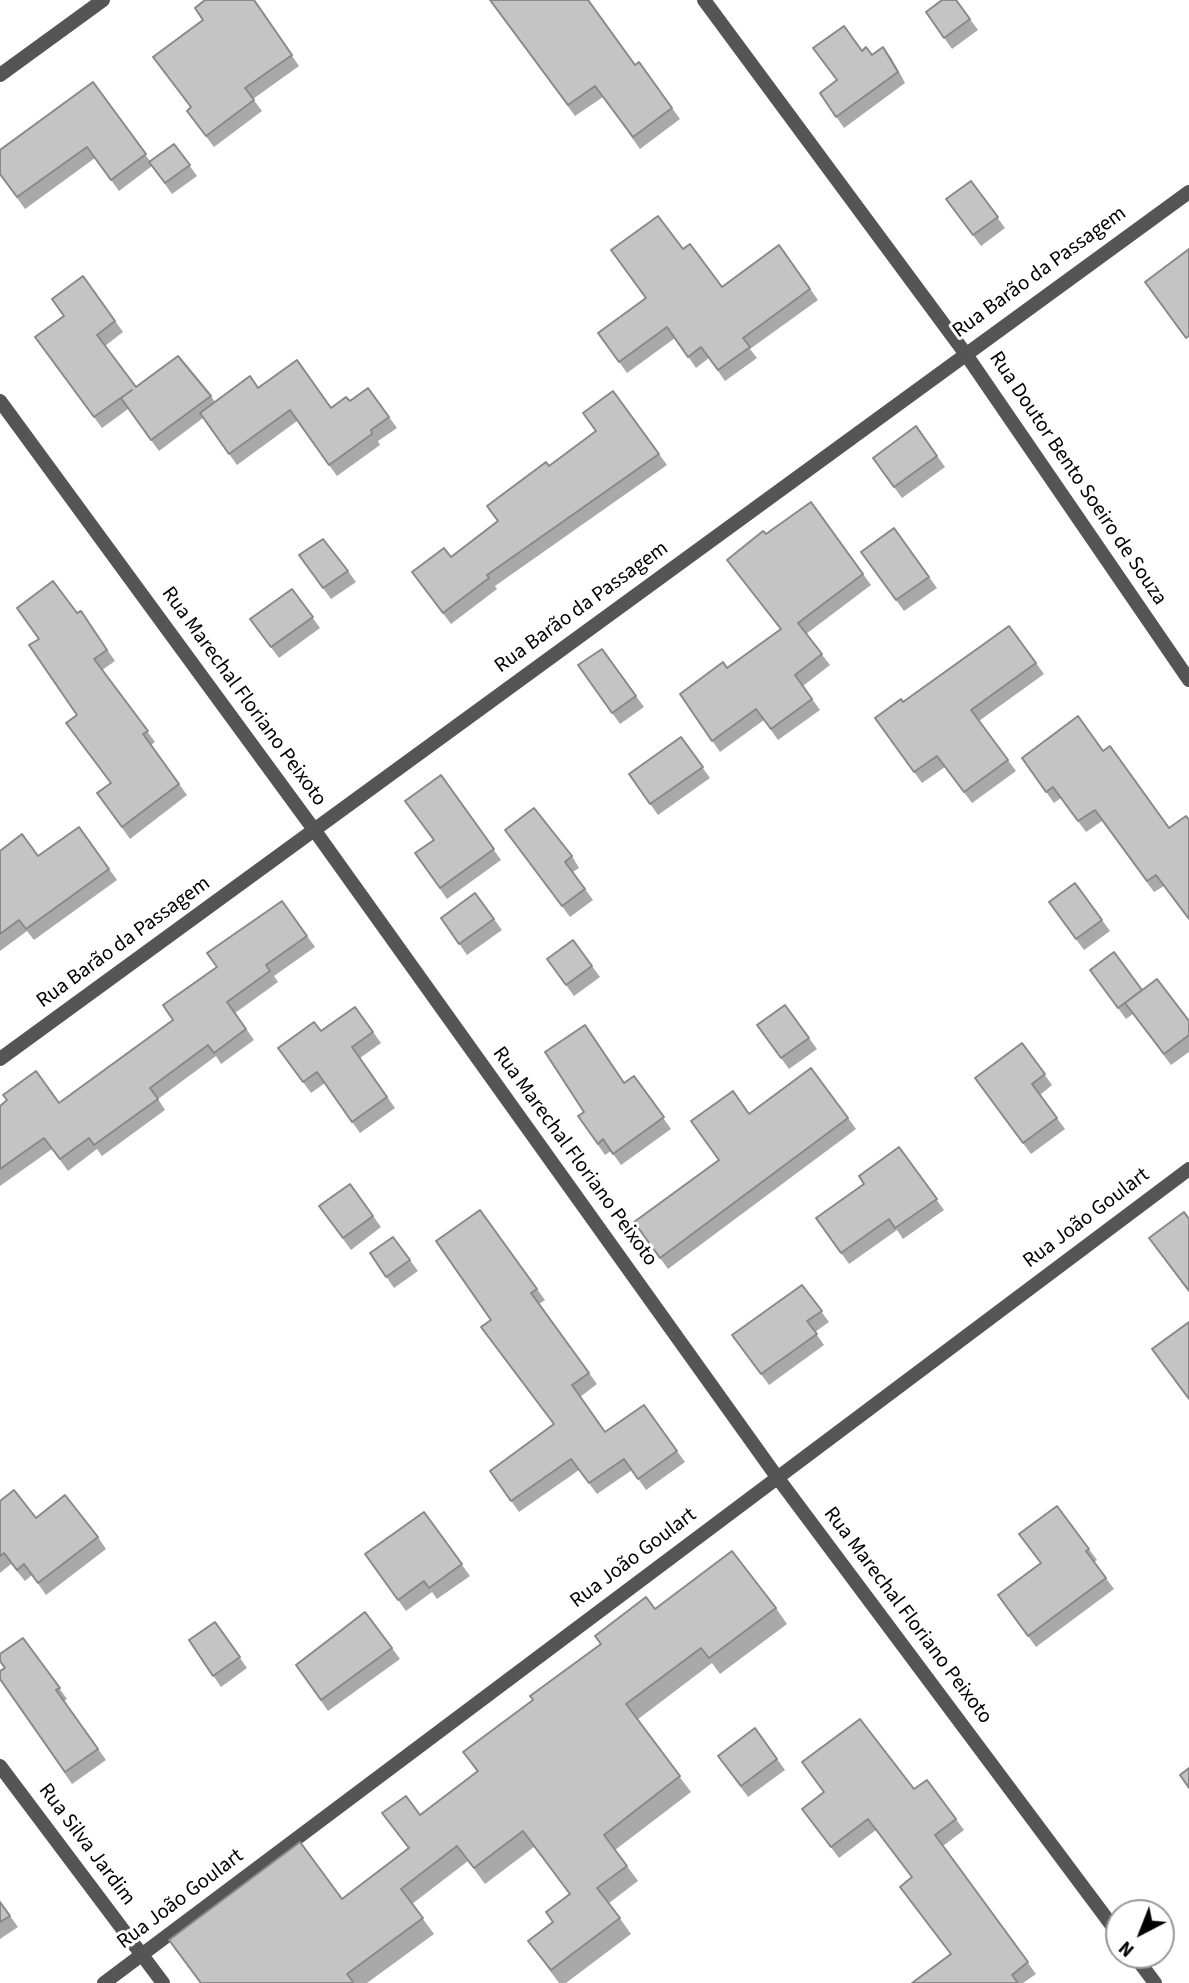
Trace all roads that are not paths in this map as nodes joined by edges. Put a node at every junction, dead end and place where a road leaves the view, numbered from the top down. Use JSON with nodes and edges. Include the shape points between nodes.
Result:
{"nodes":[{"id":1,"x":103,"y":0,"type":"edge"},
{"id":2,"x":704,"y":0,"type":"edge"},
{"id":3,"x":0,"y":75,"type":"edge"},
{"id":4,"x":1189,"y":192,"type":"edge"},
{"id":5,"x":965,"y":353,"type":"junction"},
{"id":6,"x":0,"y":401,"type":"edge"},
{"id":7,"x":1189,"y":680,"type":"edge"},
{"id":8,"x":315,"y":831,"type":"junction"},
{"id":9,"x":0,"y":1059,"type":"edge"},
{"id":10,"x":1189,"y":1169,"type":"edge"},
{"id":11,"x":777,"y":1478,"type":"junction"},
{"id":12,"x":0,"y":1766,"type":"edge"},
{"id":13,"x":1105,"y":1916,"type":"edge"},
{"id":14,"x":142,"y":1955,"type":"junction"},
{"id":15,"x":104,"y":1983,"type":"edge"},
{"id":16,"x":163,"y":1983,"type":"edge"}],
"edges":[{"from":1,"to":3,"type":"street"},
{"from":2,"to":5,"type":"street","name":"Rua Doutor Bento Soeiro de Souza"},
{"from":4,"to":5,"type":"street","name":"Rua Barão da Passagem"},
{"from":5,"to":7,"type":"street","name":"Rua Doutor Bento Soeiro de Souza"},
{"from":5,"to":8,"type":"street","name":"Rua Barão da Passagem"},
{"from":6,"to":8,"type":"street","name":"Rua Marechal Floriano Peixoto"},
{"from":8,"to":9,"type":"street","name":"Rua Barão da Passagem"},
{"from":8,"to":11,"type":"street","name":"Rua Marechal Floriano Peixoto"},
{"from":10,"to":11,"type":"street","name":"Rua João Goulart"},
{"from":11,"to":13,"type":"street","name":"Rua Marechal Floriano Peixoto"},
{"from":11,"to":14,"type":"street","name":"Rua João Goulart"},
{"from":12,"to":14,"type":"street","name":"Rua Silva Jardim"},
{"from":14,"to":15,"type":"street","name":"Rua João Goulart"},
{"from":14,"to":16,"type":"street","name":"Rua Silva Jardim"}]}
